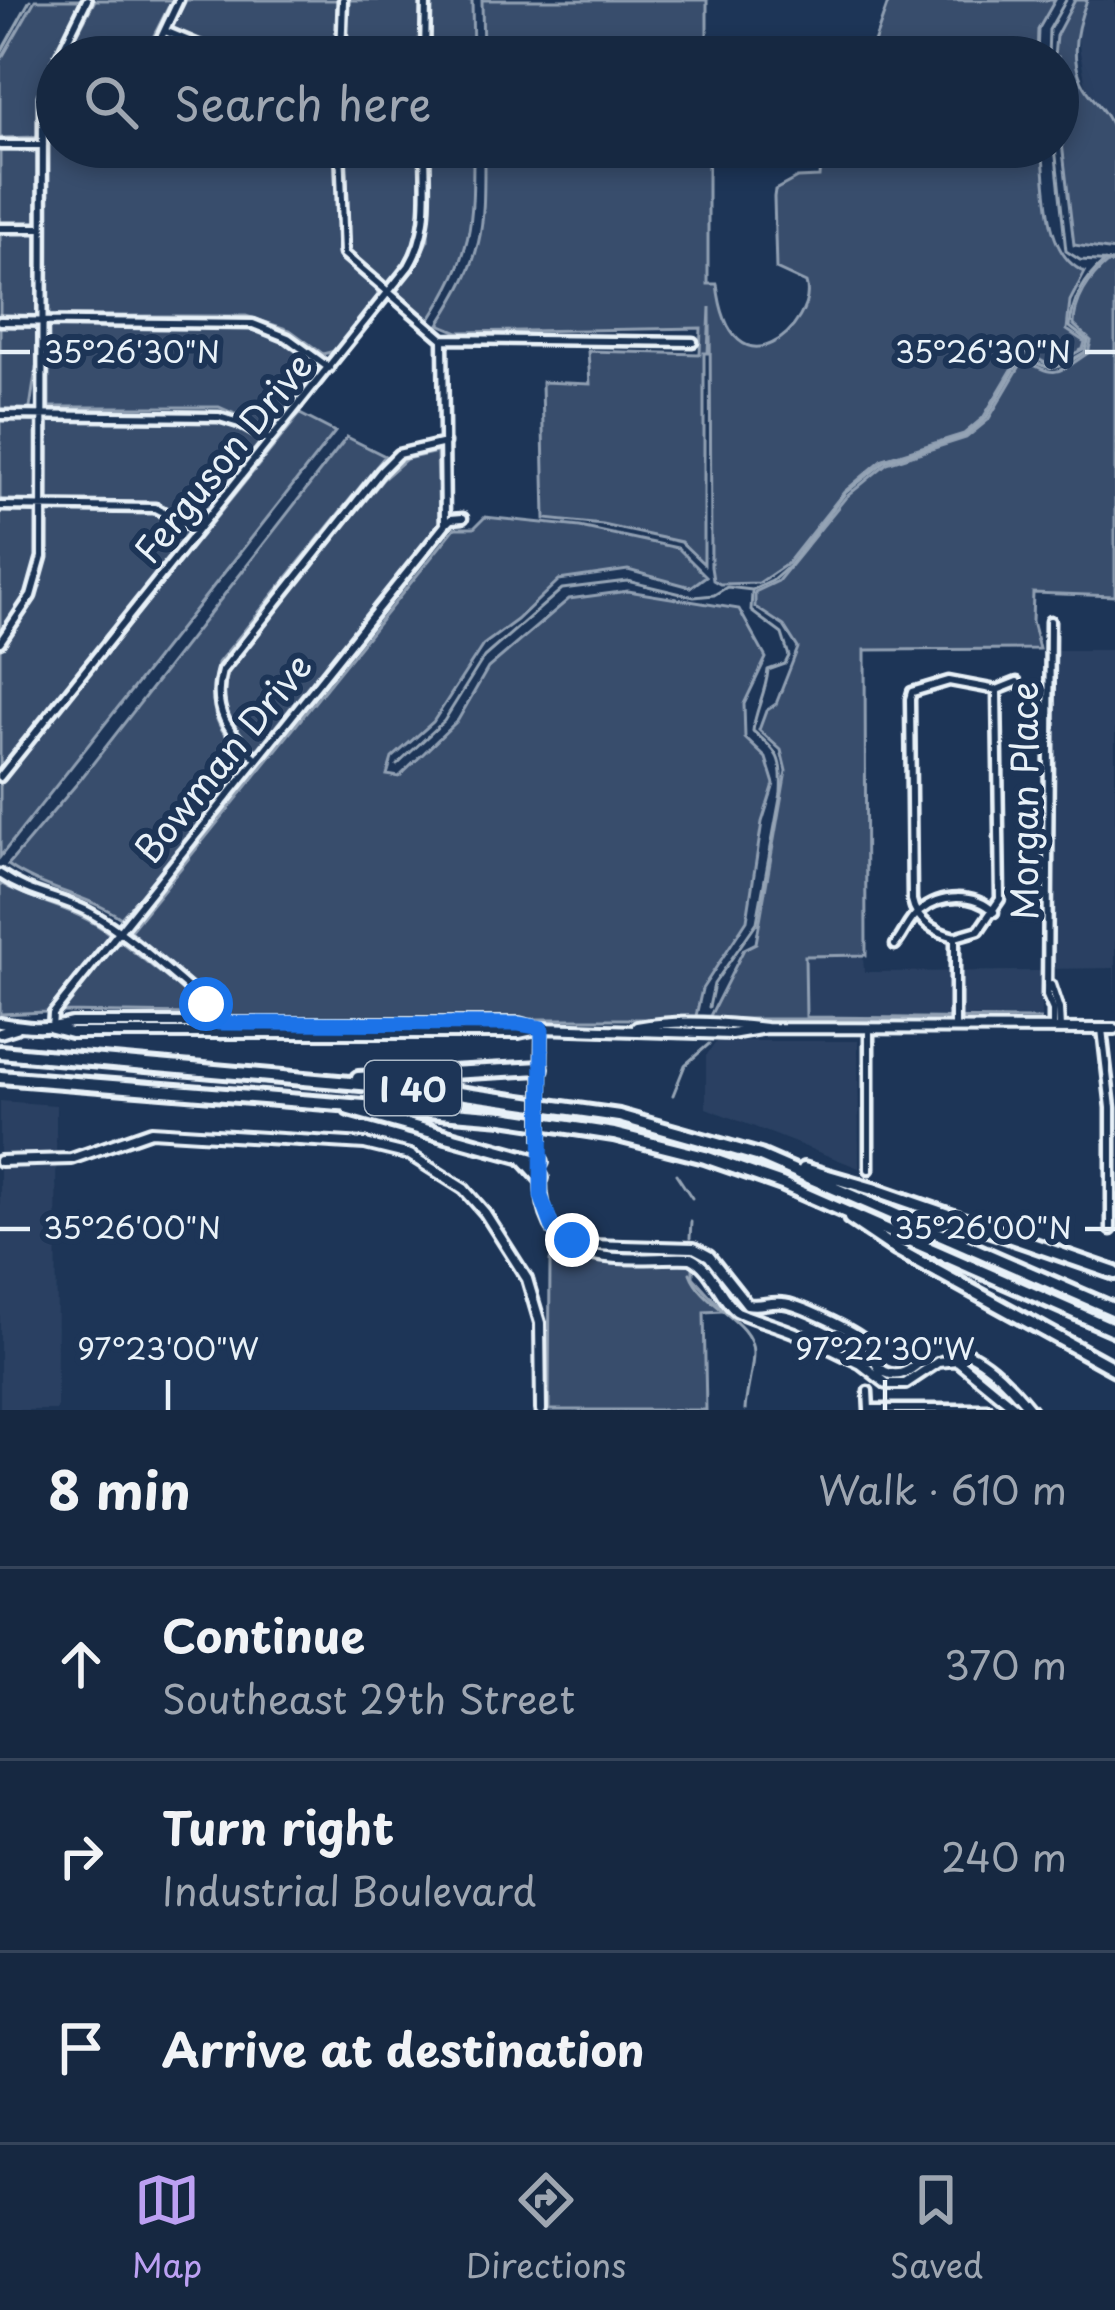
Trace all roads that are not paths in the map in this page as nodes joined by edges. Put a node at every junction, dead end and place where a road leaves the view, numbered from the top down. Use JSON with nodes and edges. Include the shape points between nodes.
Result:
{"nodes":[{"id":1,"x":87,"y":0,"type":"edge"},
{"id":2,"x":179,"y":0,"type":"edge"},
{"id":3,"x":343,"y":0,"type":"edge"},
{"id":4,"x":426,"y":0,"type":"edge"},
{"id":5,"x":165,"y":31,"type":"junction"},
{"id":6,"x":70,"y":36,"type":"edge"},
{"id":7,"x":162,"y":36,"type":"edge"},
{"id":8,"x":177,"y":36,"type":"edge"},
{"id":9,"x":342,"y":36,"type":"edge"},
{"id":10,"x":425,"y":36,"type":"edge"},
{"id":11,"x":0,"y":145,"type":"edge"},
{"id":12,"x":36,"y":145,"type":"edge"},
{"id":13,"x":43,"y":168,"type":"edge"},
{"id":14,"x":341,"y":168,"type":"edge"},
{"id":15,"x":424,"y":168,"type":"edge"},
{"id":16,"x":0,"y":228,"type":"edge"},
{"id":17,"x":42,"y":228,"type":"junction"},
{"id":18,"x":388,"y":293,"type":"junction"},
{"id":19,"x":0,"y":321,"type":"edge"},
{"id":20,"x":42,"y":321,"type":"junction"},
{"id":21,"x":443,"y":339,"type":"junction"},
{"id":22,"x":693,"y":342,"type":"dead end"},
{"id":23,"x":329,"y":368,"type":"junction"},
{"id":24,"x":0,"y":415,"type":"edge"},
{"id":25,"x":41,"y":416,"type":"junction"},
{"id":26,"x":270,"y":440,"type":"junction"},
{"id":27,"x":445,"y":443,"type":"junction"},
{"id":28,"x":0,"y":506,"type":"edge"},
{"id":29,"x":43,"y":506,"type":"junction"},
{"id":30,"x":463,"y":518,"type":"dead end"},
{"id":31,"x":445,"y":525,"type":"junction"},
{"id":32,"x":197,"y":530,"type":"junction"},
{"id":33,"x":1050,"y":621,"type":"dead end"},
{"id":34,"x":0,"y":642,"type":"edge"},
{"id":35,"x":1016,"y":682,"type":"dead end"},
{"id":36,"x":997,"y":690,"type":"junction"},
{"id":37,"x":256,"y":758,"type":"junction"},
{"id":38,"x":0,"y":777,"type":"edge"},
{"id":39,"x":0,"y":874,"type":"edge"},
{"id":40,"x":994,"y":912,"type":"junction"},
{"id":41,"x":914,"y":914,"type":"junction"},
{"id":42,"x":116,"y":932,"type":"junction"},
{"id":43,"x":955,"y":937,"type":"junction"},
{"id":44,"x":895,"y":945,"type":"dead end"},
{"id":45,"x":0,"y":1023,"type":"edge"},
{"id":46,"x":18,"y":1028,"type":"junction"},
{"id":47,"x":52,"y":1028,"type":"junction"},
{"id":48,"x":219,"y":1028,"type":"junction"},
{"id":49,"x":542,"y":1028,"type":"junction"},
{"id":50,"x":955,"y":1028,"type":"junction"},
{"id":51,"x":869,"y":1029,"type":"junction"},
{"id":52,"x":1056,"y":1029,"type":"junction"},
{"id":53,"x":1102,"y":1029,"type":"junction"},
{"id":54,"x":1115,"y":1029,"type":"edge"},
{"id":55,"x":0,"y":1033,"type":"edge"},
{"id":56,"x":0,"y":1052,"type":"edge"},
{"id":57,"x":542,"y":1075,"type":"junction"},
{"id":58,"x":0,"y":1077,"type":"edge"},
{"id":59,"x":301,"y":1079,"type":"junction"},
{"id":60,"x":329,"y":1103,"type":"junction"},
{"id":61,"x":760,"y":1156,"type":"junction"},
{"id":62,"x":523,"y":1158,"type":"junction"},
{"id":63,"x":0,"y":1161,"type":"edge"},
{"id":64,"x":541,"y":1162,"type":"junction"},
{"id":65,"x":869,"y":1169,"type":"dead end"},
{"id":66,"x":541,"y":1178,"type":"junction"},
{"id":67,"x":828,"y":1203,"type":"junction"},
{"id":68,"x":1111,"y":1230,"type":"dead end"},
{"id":69,"x":640,"y":1252,"type":"junction"},
{"id":70,"x":1115,"y":1273,"type":"edge"},
{"id":71,"x":1115,"y":1310,"type":"edge"},
{"id":72,"x":1115,"y":1330,"type":"edge"},
{"id":73,"x":802,"y":1336,"type":"dead end"},
{"id":74,"x":815,"y":1341,"type":"dead end"},
{"id":75,"x":1115,"y":1369,"type":"edge"},
{"id":76,"x":868,"y":1391,"type":"dead end"},
{"id":77,"x":988,"y":1409,"type":"edge"},
{"id":78,"x":542,"y":1410,"type":"edge"},
{"id":79,"x":868,"y":1410,"type":"edge"},
{"id":80,"x":1018,"y":1410,"type":"edge"},
{"id":81,"x":1031,"y":1410,"type":"edge"}],
"edges":[{"from":1,"to":6,"type":"street"},
{"from":2,"to":5,"type":"street"},
{"from":3,"to":9,"type":"street"},
{"from":4,"to":10,"type":"street"},
{"from":5,"to":7,"type":"street"},
{"from":5,"to":8,"type":"street"},
{"from":11,"to":12,"type":"street"},
{"from":13,"to":17,"type":"street"},
{"from":14,"to":18,"type":"street","via":[[344,254]]},
{"from":15,"to":18,"type":"street","name":"Ferguson Drive","via":[[422,240]]},
{"from":16,"to":17,"type":"street"},
{"from":17,"to":20,"type":"street"},
{"from":18,"to":21,"type":"street"},
{"from":18,"to":23,"type":"street","name":"Ferguson Drive"},
{"from":19,"to":20,"type":"street"},
{"from":20,"to":23,"type":"street","via":[[253,324]]},
{"from":20,"to":25,"type":"street"},
{"from":21,"to":22,"type":"street"},
{"from":21,"to":27,"type":"street"},
{"from":23,"to":26,"type":"street","name":"Ferguson Drive"},
{"from":24,"to":25,"type":"street"},
{"from":25,"to":26,"type":"street","via":[[219,417]]},
{"from":25,"to":29,"type":"street"},
{"from":26,"to":32,"type":"street","name":"Ferguson Drive"},
{"from":27,"to":31,"type":"street"},
{"from":27,"to":37,"type":"street","via":[[409,450],[380,471],[222,671],[223,723]]},
{"from":28,"to":29,"type":"street"},
{"from":29,"to":32,"type":"street","via":[[155,508]]},
{"from":29,"to":34,"type":"street","via":[[38,574]]},
{"from":30,"to":31,"type":"street","name":"Bowman Drive"},
{"from":31,"to":37,"type":"street","name":"Bowman Drive"},
{"from":32,"to":38,"type":"street","name":"Ferguson Drive"},
{"from":33,"to":52,"type":"street","name":"Morgan Place","via":[[1049,982]]},
{"from":35,"to":36,"type":"street"},
{"from":36,"to":40,"type":"street"},
{"from":36,"to":41,"type":"street","via":[[949,681],[912,692]]},
{"from":37,"to":42,"type":"street","name":"Bowman Drive"},
{"from":39,"to":42,"type":"street"},
{"from":40,"to":41,"type":"street","via":[[979,901],[944,898]]},
{"from":40,"to":43,"type":"street","via":[[979,930]]},
{"from":41,"to":43,"type":"street"},
{"from":41,"to":44,"type":"street"},
{"from":42,"to":47,"type":"street","name":"Bowman Drive","via":[[52,1014]]},
{"from":42,"to":48,"type":"street","via":[[215,1011]]},
{"from":43,"to":50,"type":"street"},
{"from":45,"to":46,"type":"main road"},
{"from":46,"to":47,"type":"main road"},
{"from":46,"to":55,"type":"main road"},
{"from":47,"to":48,"type":"main road"},
{"from":48,"to":49,"type":"main road"},
{"from":49,"to":51,"type":"main road"},
{"from":49,"to":57,"type":"main road"},
{"from":50,"to":51,"type":"main road"},
{"from":50,"to":52,"type":"main road"},
{"from":51,"to":65,"type":"street"},
{"from":52,"to":53,"type":"main road"},
{"from":53,"to":54,"type":"main road"},
{"from":53,"to":68,"type":"street"},
{"from":56,"to":59,"type":"highway","number":"I 40"},
{"from":57,"to":59,"type":"highway"},
{"from":57,"to":64,"type":"main road","bridge":true},
{"from":58,"to":60,"type":"highway","number":"I 40"},
{"from":59,"to":61,"type":"highway","number":"I 40","via":[[563,1106]]},
{"from":60,"to":62,"type":"highway"},
{"from":60,"to":67,"type":"highway","number":"I 40","via":[[614,1134],[705,1157]]},
{"from":61,"to":70,"type":"highway"},
{"from":61,"to":71,"type":"highway","number":"I 40"},
{"from":62,"to":64,"type":"highway"},
{"from":62,"to":66,"type":"highway"},
{"from":63,"to":78,"type":"main road","via":[[71,1159],[151,1131],[387,1148],[436,1169],[474,1201],[527,1279],[540,1322]]},
{"from":64,"to":66,"type":"main road"},
{"from":66,"to":69,"type":"main road","via":[[554,1231]]},
{"from":67,"to":72,"type":"highway","number":"I 40"},
{"from":67,"to":75,"type":"highway","via":[[896,1250]]},
{"from":69,"to":73,"type":"main road","via":[[698,1261],[738,1312]]},
{"from":69,"to":81,"type":"main road","via":[[703,1251],[747,1304],[783,1303],[838,1326],[867,1343],[885,1372],[907,1372],[941,1349],[962,1352]]},
{"from":74,"to":80,"type":"main road","via":[[896,1385],[957,1360]]},
{"from":76,"to":79,"type":"street"},
{"from":77,"to":79,"type":"street"}]}
